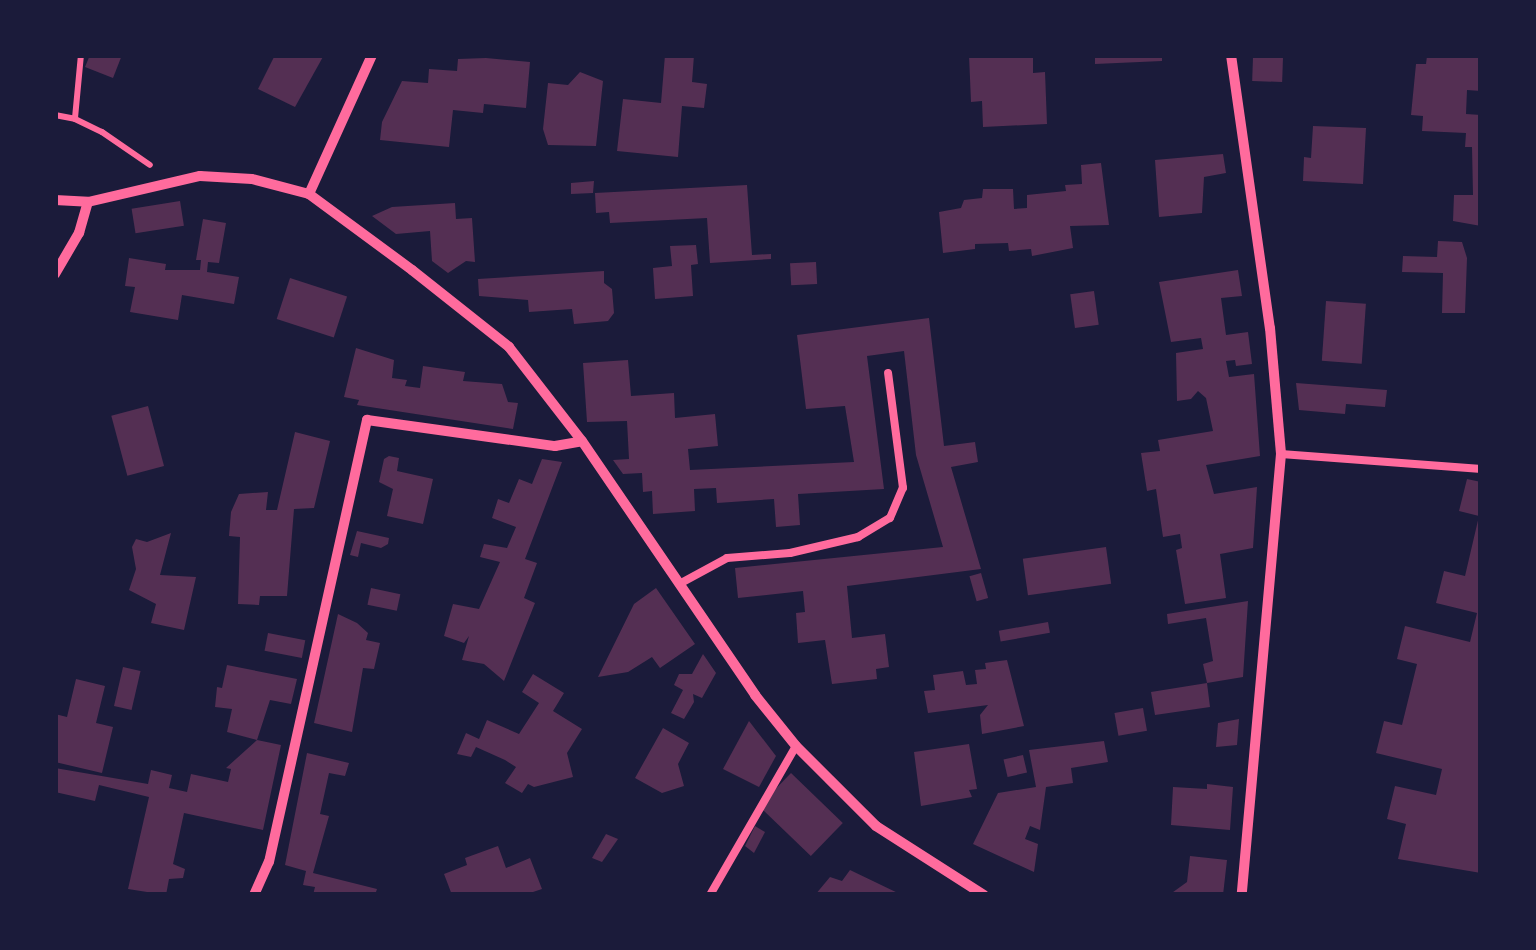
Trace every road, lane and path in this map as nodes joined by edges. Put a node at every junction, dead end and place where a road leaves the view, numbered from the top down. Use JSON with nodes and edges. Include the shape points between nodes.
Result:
{"nodes":[{"id":1,"x":81,"y":55,"type":"edge"},
{"id":2,"x":372,"y":55,"type":"edge"},
{"id":3,"x":1230,"y":55,"type":"edge"},
{"id":4,"x":55,"y":115,"type":"edge"},
{"id":5,"x":75,"y":118,"type":"junction"},
{"id":6,"x":135,"y":154,"type":"dead end"},
{"id":7,"x":309,"y":194,"type":"junction"},
{"id":8,"x":55,"y":200,"type":"edge"},
{"id":9,"x":88,"y":202,"type":"junction"},
{"id":10,"x":55,"y":274,"type":"edge"},
{"id":11,"x":888,"y":373,"type":"dead end"},
{"id":12,"x":582,"y":441,"type":"junction"},
{"id":13,"x":1282,"y":454,"type":"junction"},
{"id":14,"x":1481,"y":469,"type":"edge"},
{"id":15,"x":681,"y":583,"type":"junction"},
{"id":16,"x":796,"y":746,"type":"junction"},
{"id":17,"x":254,"y":895,"type":"edge"},
{"id":18,"x":710,"y":895,"type":"edge"},
{"id":19,"x":984,"y":895,"type":"edge"},
{"id":20,"x":1242,"y":895,"type":"edge"}],
"edges":[{"from":1,"to":5,"type":"path"},
{"from":2,"to":7,"type":"street"},
{"from":3,"to":13,"type":"street"},
{"from":4,"to":5,"type":"path"},
{"from":5,"to":6,"type":"path"},
{"from":7,"to":9,"type":"street","via":[[252,179],[200,176]]},
{"from":7,"to":12,"type":"street","via":[[509,347]]},
{"from":8,"to":9,"type":"street"},
{"from":9,"to":10,"type":"street"},
{"from":11,"to":15,"type":"lane","via":[[903,488],[890,518],[858,537],[790,553],[727,558]]},
{"from":12,"to":15,"type":"street"},
{"from":12,"to":17,"type":"street","via":[[555,446],[366,420],[269,862]]},
{"from":13,"to":14,"type":"lane"},
{"from":13,"to":20,"type":"street"},
{"from":15,"to":16,"type":"street"},
{"from":16,"to":18,"type":"lane"},
{"from":16,"to":19,"type":"street","via":[[876,826]]}]}
